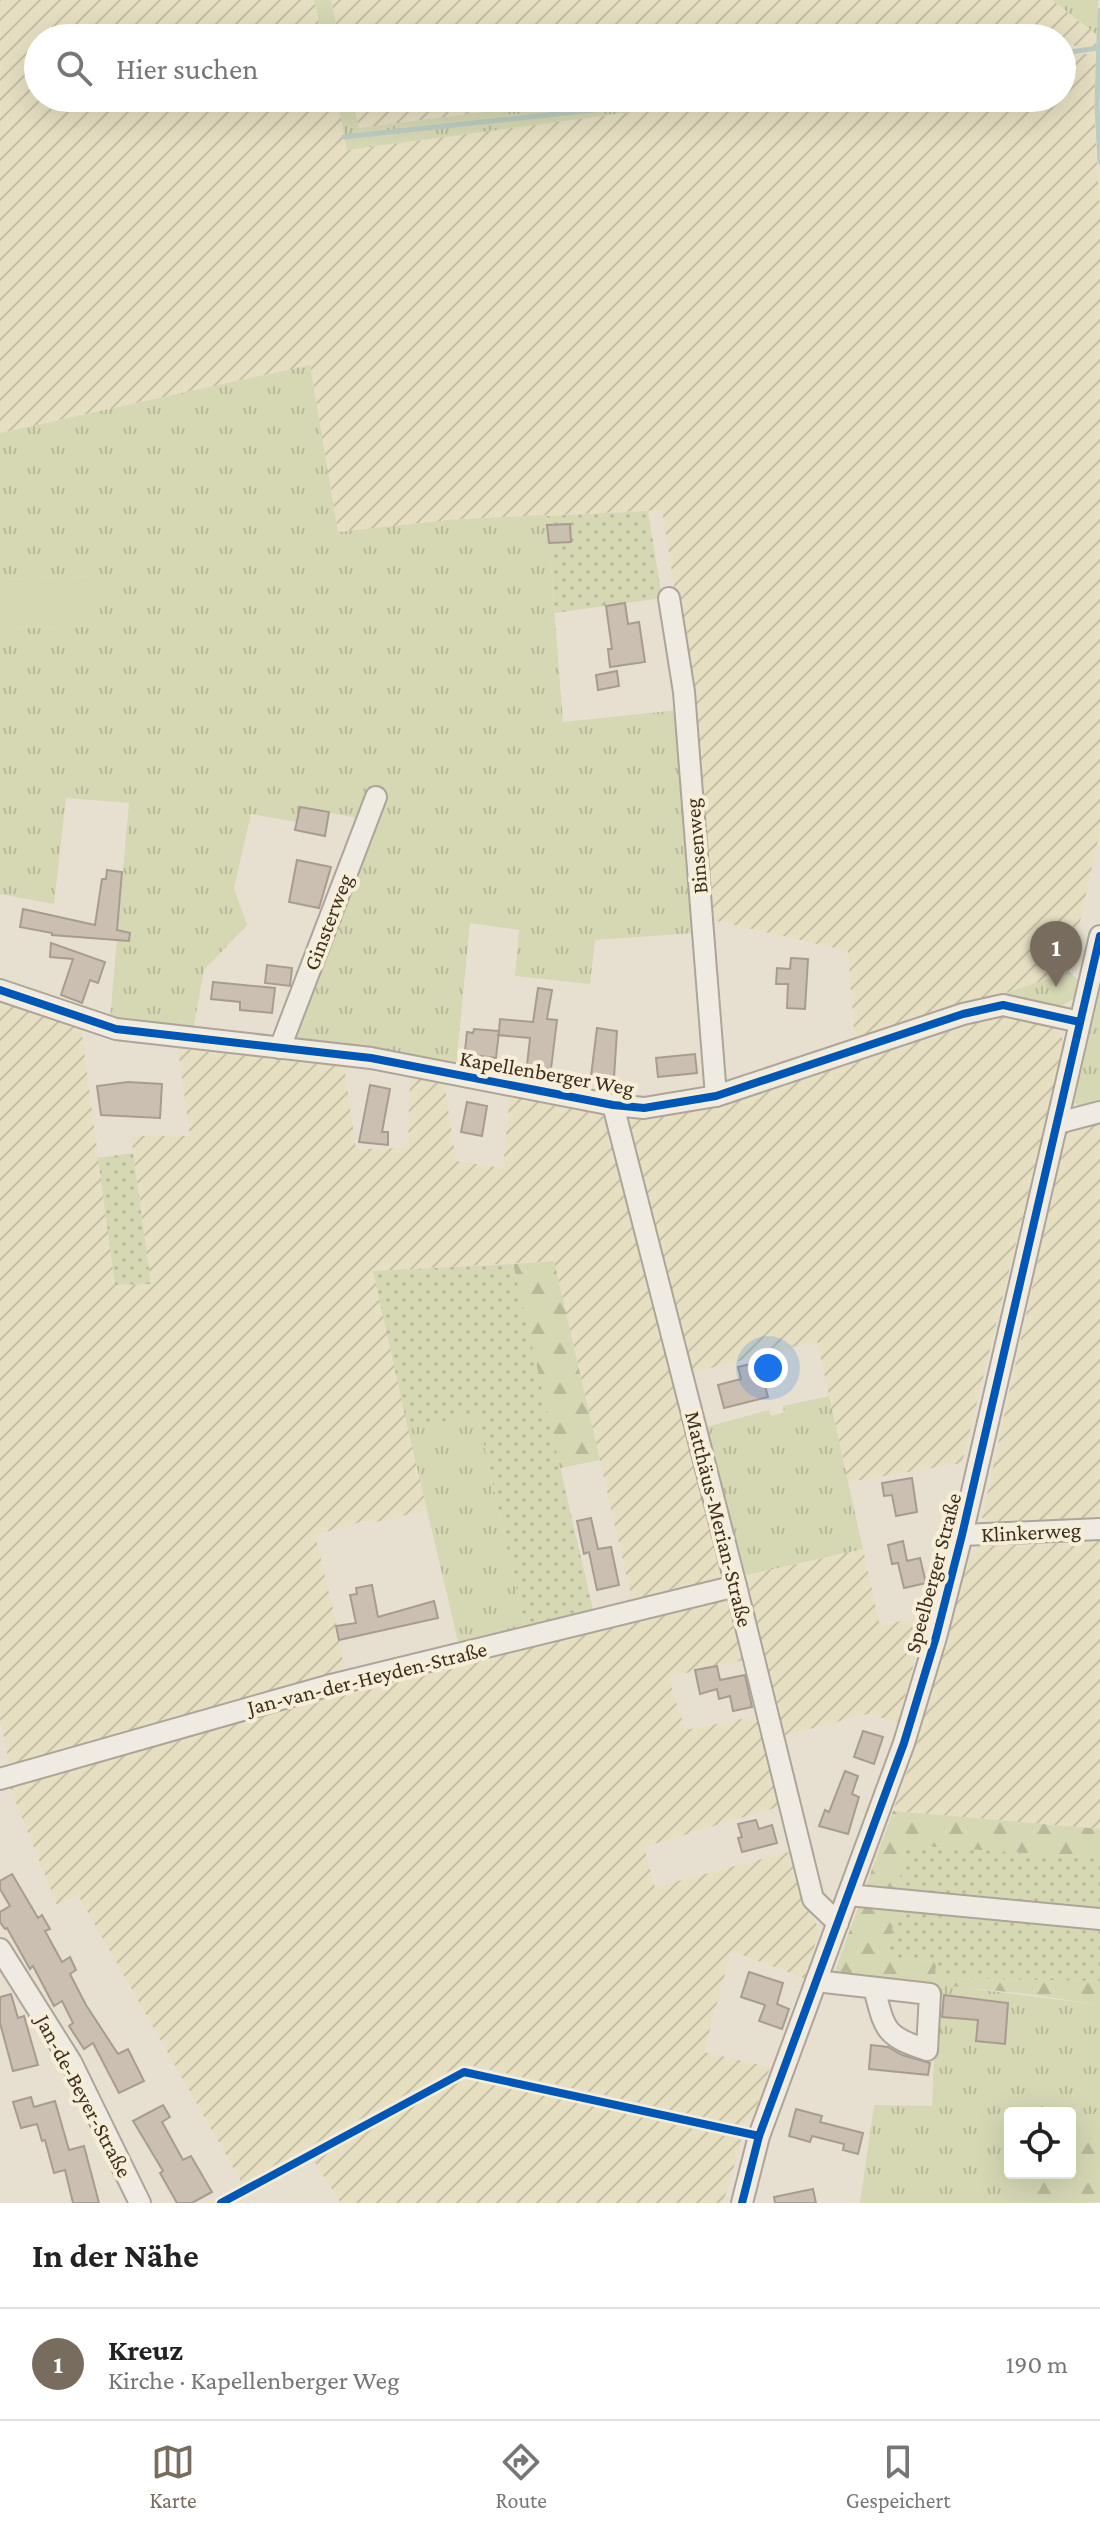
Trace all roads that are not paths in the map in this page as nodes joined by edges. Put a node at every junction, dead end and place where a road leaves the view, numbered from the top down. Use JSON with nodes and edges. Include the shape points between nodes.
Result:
{"nodes":[{"id":1,"x":669,"y":598,"type":"dead end"},
{"id":2,"x":376,"y":797,"type":"dead end"},
{"id":3,"x":1100,"y":936,"type":"edge"},
{"id":4,"x":0,"y":990,"type":"edge"},
{"id":5,"x":1080,"y":1022,"type":"junction"},
{"id":6,"x":280,"y":1048,"type":"junction"},
{"id":7,"x":716,"y":1096,"type":"junction"},
{"id":8,"x":613,"y":1105,"type":"junction"},
{"id":9,"x":1100,"y":1112,"type":"edge"},
{"id":10,"x":1058,"y":1123,"type":"junction"},
{"id":11,"x":1100,"y":1529,"type":"edge"},
{"id":12,"x":962,"y":1535,"type":"junction"},
{"id":13,"x":736,"y":1586,"type":"junction"},
{"id":14,"x":0,"y":1779,"type":"edge"},
{"id":15,"x":848,"y":1895,"type":"junction"},
{"id":16,"x":1100,"y":1919,"type":"edge"},
{"id":17,"x":838,"y":1923,"type":"junction"},
{"id":18,"x":0,"y":1949,"type":"edge"},
{"id":19,"x":816,"y":1981,"type":"junction"},
{"id":20,"x":874,"y":1988,"type":"dead end"},
{"id":21,"x":140,"y":2203,"type":"edge"},
{"id":22,"x":742,"y":2203,"type":"edge"}],
"edges":[{"from":1,"to":7,"type":"street","name":"Binsenweg","via":[[684,692]]},
{"from":2,"to":6,"type":"street","name":"Ginsterweg"},
{"from":3,"to":5,"type":"street","name":"Speelberger Straße"},
{"from":4,"to":6,"type":"street","name":"Kapellenberger Weg","via":[[116,1029]]},
{"from":5,"to":7,"type":"street","name":"Kapellenberger Weg","via":[[1003,1005]]},
{"from":5,"to":10,"type":"street","name":"Speelberger Straße"},
{"from":6,"to":8,"type":"street","name":"Kapellenberger Weg","via":[[371,1058]]},
{"from":7,"to":8,"type":"street","name":"Kapellenberger Weg","via":[[644,1108]]},
{"from":8,"to":13,"type":"street","name":"Matthäus-Merian-Straße"},
{"from":9,"to":10,"type":"street"},
{"from":10,"to":12,"type":"street","name":"Speelberger Straße"},
{"from":11,"to":12,"type":"street","name":"Klinkerweg"},
{"from":12,"to":15,"type":"street","name":"Speelberger Straße","via":[[904,1743]]},
{"from":13,"to":14,"type":"street","name":"Jan-van-der-Heyden-Straße","via":[[327,1686]]},
{"from":13,"to":17,"type":"street","name":"Matthäus-Merian-Straße","via":[[813,1899]]},
{"from":15,"to":16,"type":"street"},
{"from":15,"to":17,"type":"street","name":"Speelberger Straße"},
{"from":17,"to":19,"type":"street","name":"Speelberger Straße"},
{"from":18,"to":21,"type":"street","name":"Jan-de-Beyer-Straße","via":[[71,2062]]},
{"from":19,"to":20,"type":"street"},
{"from":19,"to":22,"type":"street","name":"Speelberger Straße","via":[[759,2136]]}]}
